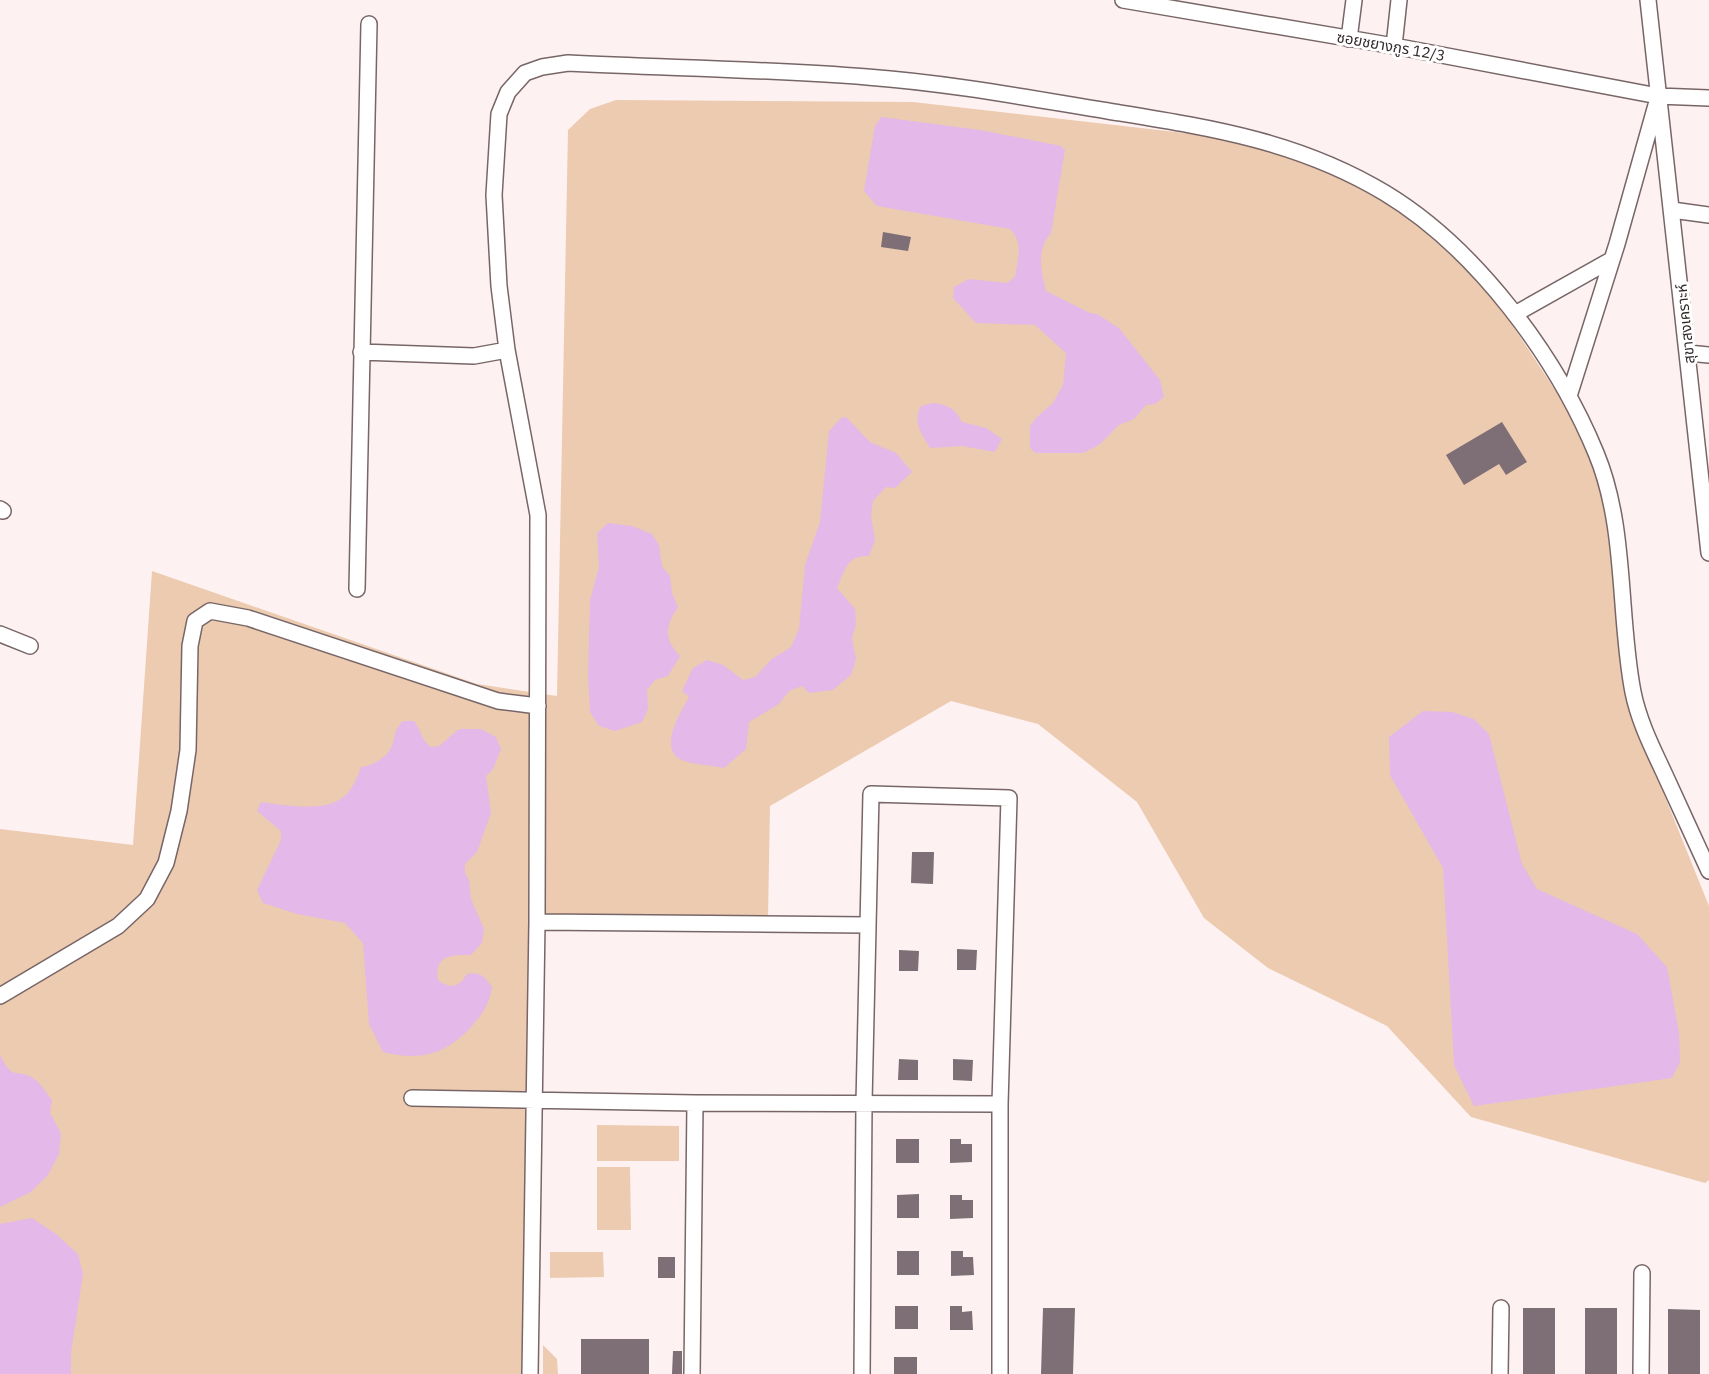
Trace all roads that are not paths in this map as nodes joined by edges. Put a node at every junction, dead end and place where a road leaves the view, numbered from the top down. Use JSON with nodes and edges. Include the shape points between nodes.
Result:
{"nodes":[{"id":1,"x":1123,"y":0,"type":"edge"},
{"id":2,"x":1354,"y":0,"type":"edge"},
{"id":3,"x":1399,"y":0,"type":"edge"},
{"id":4,"x":1648,"y":0,"type":"edge"},
{"id":5,"x":1148,"y":2,"type":"edge"},
{"id":6,"x":369,"y":24,"type":"dead end"},
{"id":7,"x":1349,"y":39,"type":"junction"},
{"id":8,"x":1394,"y":46,"type":"junction"},
{"id":9,"x":1658,"y":96,"type":"junction"},
{"id":10,"x":1709,"y":98,"type":"edge"},
{"id":11,"x":1672,"y":210,"type":"junction"},
{"id":12,"x":1709,"y":215,"type":"edge"},
{"id":13,"x":1611,"y":261,"type":"junction"},
{"id":14,"x":1515,"y":314,"type":"junction"},
{"id":15,"x":507,"y":350,"type":"junction"},
{"id":16,"x":361,"y":352,"type":"junction"},
{"id":17,"x":1688,"y":354,"type":"junction"},
{"id":18,"x":1709,"y":355,"type":"edge"},
{"id":19,"x":1569,"y":396,"type":"junction"},
{"id":20,"x":1705,"y":478,"type":"edge"},
{"id":21,"x":1709,"y":553,"type":"edge"},
{"id":22,"x":357,"y":589,"type":"dead end"},
{"id":23,"x":0,"y":634,"type":"edge"},
{"id":24,"x":30,"y":646,"type":"dead end"},
{"id":25,"x":538,"y":706,"type":"junction"},
{"id":26,"x":1709,"y":871,"type":"edge"},
{"id":27,"x":537,"y":922,"type":"junction"},
{"id":28,"x":867,"y":925,"type":"junction"},
{"id":29,"x":0,"y":996,"type":"edge"},
{"id":30,"x":412,"y":1098,"type":"dead end"},
{"id":31,"x":534,"y":1100,"type":"junction"},
{"id":32,"x":695,"y":1103,"type":"junction"},
{"id":33,"x":864,"y":1103,"type":"junction"},
{"id":34,"x":1000,"y":1104,"type":"junction"},
{"id":35,"x":1642,"y":1273,"type":"dead end"},
{"id":36,"x":1501,"y":1308,"type":"dead end"},
{"id":37,"x":530,"y":1374,"type":"edge"},
{"id":38,"x":692,"y":1374,"type":"edge"},
{"id":39,"x":862,"y":1374,"type":"edge"},
{"id":40,"x":1000,"y":1374,"type":"edge"},
{"id":41,"x":1500,"y":1374,"type":"edge"},
{"id":42,"x":1641,"y":1374,"type":"edge"}],
"edges":[{"from":1,"to":5,"type":"street","name":"ซอยชยางกูร 12/3"},
{"from":2,"to":7,"type":"street"},
{"from":3,"to":8,"type":"street"},
{"from":4,"to":9,"type":"street","name":"สุขาสงเคราะห์"},
{"from":5,"to":7,"type":"street","name":"ซอยชยางกูร 12/3"},
{"from":6,"to":16,"type":"street"},
{"from":7,"to":8,"type":"street","name":"ซอยชยางกูร 12/3"},
{"from":8,"to":9,"type":"street","name":"ซอยชยางกูร 12/3"},
{"from":9,"to":10,"type":"street","name":"ซอยชยางกูร 12/3"},
{"from":9,"to":11,"type":"street","name":"สุขาสงเคราะห์"},
{"from":9,"to":13,"type":"street"},
{"from":11,"to":12,"type":"street"},
{"from":11,"to":17,"type":"street","name":"สุขาสงเคราะห์"},
{"from":13,"to":14,"type":"street"},
{"from":13,"to":19,"type":"street"},
{"from":14,"to":15,"type":"street","via":[[1472,265],[1387,194],[1304,154],[1261,140],[950,86],[868,77],[568,63],[525,73],[508,92],[499,114],[494,195]]},
{"from":14,"to":19,"type":"street"},
{"from":15,"to":16,"type":"street","via":[[474,356]]},
{"from":15,"to":25,"type":"street","via":[[537,515]]},
{"from":16,"to":22,"type":"street"},
{"from":17,"to":18,"type":"street"},
{"from":17,"to":20,"type":"street","name":"สุขาสงเคราะห์"},
{"from":19,"to":26,"type":"street","via":[[1606,479],[1634,697],[1645,731]]},
{"from":20,"to":21,"type":"street","name":"สุขาสงเคราะห์"},
{"from":23,"to":24,"type":"street"},
{"from":25,"to":27,"type":"street"},
{"from":25,"to":29,"type":"street","via":[[498,701],[248,618],[210,611],[195,621],[193,629],[188,750],[179,811],[166,863],[147,899],[118,926]]},
{"from":27,"to":28,"type":"street"},
{"from":27,"to":31,"type":"street"},
{"from":28,"to":33,"type":"street"},
{"from":28,"to":34,"type":"street","via":[[870,794],[1009,798]]},
{"from":30,"to":31,"type":"street"},
{"from":31,"to":32,"type":"street"},
{"from":31,"to":37,"type":"street"},
{"from":32,"to":33,"type":"street"},
{"from":32,"to":38,"type":"street"},
{"from":33,"to":34,"type":"street"},
{"from":33,"to":39,"type":"street"},
{"from":34,"to":40,"type":"street"},
{"from":35,"to":42,"type":"street"},
{"from":36,"to":41,"type":"street"}]}
